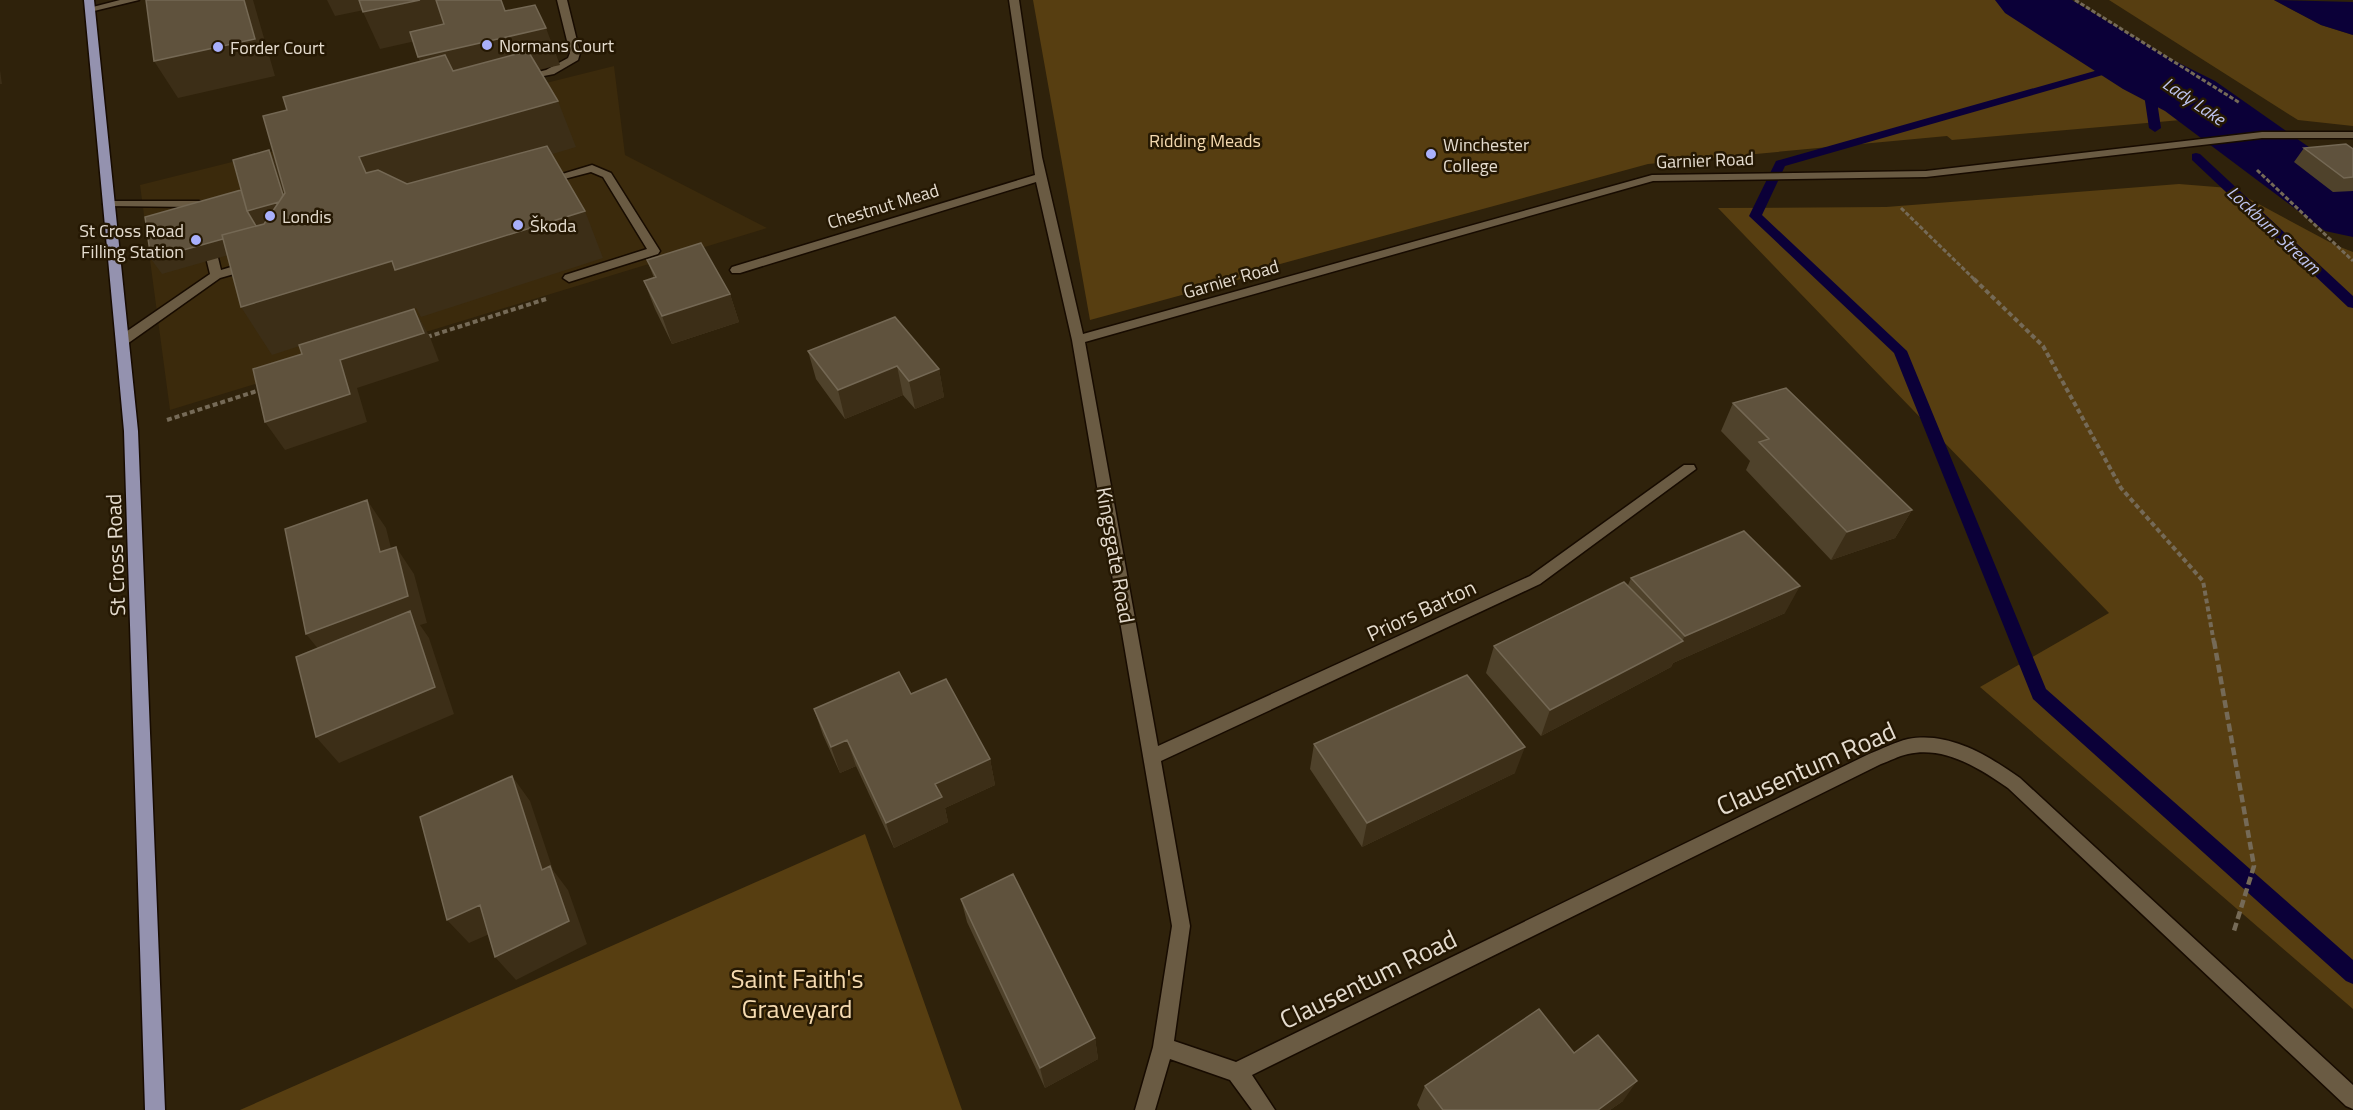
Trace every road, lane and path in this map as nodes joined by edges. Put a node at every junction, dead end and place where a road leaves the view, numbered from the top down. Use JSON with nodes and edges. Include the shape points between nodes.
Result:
{"nodes":[{"id":1,"x":134,"y":0,"type":"edge"},
{"id":2,"x":562,"y":0,"type":"edge"},
{"id":3,"x":1014,"y":0,"type":"edge"},
{"id":4,"x":2075,"y":0,"type":"edge"},
{"id":5,"x":89,"y":4,"type":"edge"},
{"id":6,"x":515,"y":80,"type":"edge"},
{"id":7,"x":2289,"y":134,"type":"junction"},
{"id":8,"x":2353,"y":135,"type":"edge"},
{"id":9,"x":2228,"y":139,"type":"junction"},
{"id":10,"x":1866,"y":174,"type":"junction"},
{"id":11,"x":1040,"y":177,"type":"junction"},
{"id":12,"x":535,"y":184,"type":"edge"},
{"id":13,"x":109,"y":204,"type":"junction"},
{"id":14,"x":2353,"y":261,"type":"edge"},
{"id":15,"x":262,"y":262,"type":"edge"},
{"id":16,"x":736,"y":270,"type":"dead end"},
{"id":17,"x":216,"y":275,"type":"junction"},
{"id":18,"x":570,"y":278,"type":"dead end"},
{"id":19,"x":1078,"y":340,"type":"junction"},
{"id":20,"x":122,"y":341,"type":"junction"},
{"id":21,"x":1689,"y":469,"type":"dead end"},
{"id":22,"x":1152,"y":757,"type":"junction"},
{"id":23,"x":2254,"y":866,"type":"joint"},
{"id":24,"x":2247,"y":891,"type":"dead end"},
{"id":25,"x":1163,"y":1047,"type":"junction"},
{"id":26,"x":1237,"y":1072,"type":"junction"},
{"id":27,"x":2353,"y":1099,"type":"edge"},
{"id":28,"x":152,"y":1109,"type":"edge"},
{"id":29,"x":1145,"y":1110,"type":"edge"},
{"id":30,"x":1265,"y":1110,"type":"edge"}],
"edges":[{"from":1,"to":5,"type":"street"},
{"from":2,"to":6,"type":"street","via":[[575,53],[573,60],[550,72]]},
{"from":3,"to":11,"type":"street","name":"Kingsgate Road"},
{"from":4,"to":7,"type":"path"},
{"from":5,"to":13,"type":"main road","name":"St Cross Road"},
{"from":7,"to":8,"type":"street","name":"Garnier Road"},
{"from":7,"to":9,"type":"street","name":"Garnier Road"},
{"from":9,"to":10,"type":"street","name":"Garnier Road","via":[[1926,174]]},
{"from":9,"to":14,"type":"path","via":[[2293,207]]},
{"from":10,"to":19,"type":"street","name":"Garnier Road","via":[[1652,178]]},
{"from":10,"to":23,"type":"path","via":[[2043,346],[2121,488],[2203,581]]},
{"from":11,"to":16,"type":"street","name":"Chestnut Mead"},
{"from":11,"to":19,"type":"street","name":"Kingsgate Road"},
{"from":12,"to":18,"type":"street","via":[[592,168],[607,176],[654,251]]},
{"from":13,"to":17,"type":"street","via":[[199,204]]},
{"from":13,"to":20,"type":"main road","name":"St Cross Road"},
{"from":15,"to":17,"type":"street"},
{"from":17,"to":20,"type":"street"},
{"from":19,"to":22,"type":"street","name":"Kingsgate Road"},
{"from":20,"to":28,"type":"main road","name":"St Cross Road","via":[[131,431]]},
{"from":21,"to":22,"type":"street","name":"Priors Barton","via":[[1535,580]]},
{"from":22,"to":25,"type":"street","name":"Kingsgate Road","via":[[1181,926]]},
{"from":23,"to":24,"type":"path"},
{"from":25,"to":26,"type":"street"},
{"from":25,"to":29,"type":"street","name":"Kingsgate Road"},
{"from":26,"to":27,"type":"street","name":"Clausentum Road","via":[[1875,759],[1910,746],[1948,748],[1983,760],[2014,783]]},
{"from":26,"to":30,"type":"street"}]}
